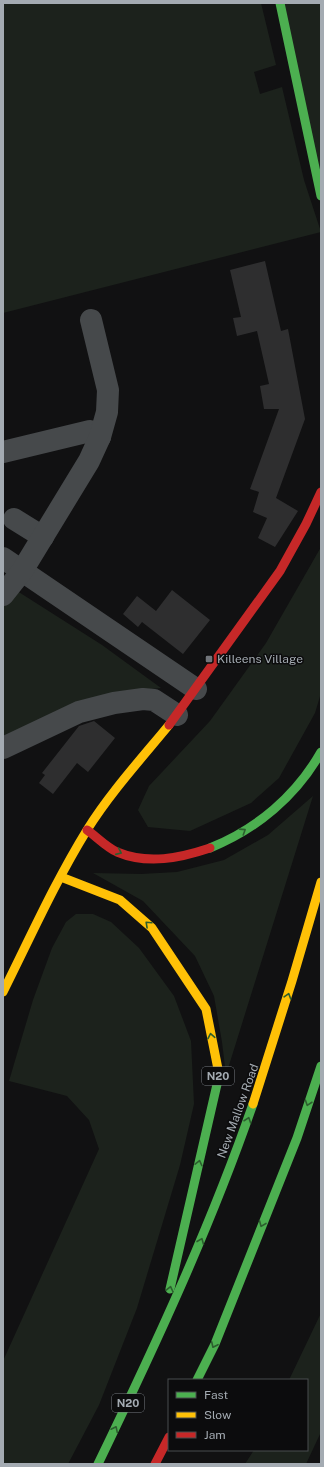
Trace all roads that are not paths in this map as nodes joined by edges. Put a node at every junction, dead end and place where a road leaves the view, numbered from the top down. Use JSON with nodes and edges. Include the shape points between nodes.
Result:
{"nodes":[{"id":1,"x":280,"y":3,"type":"edge"},
{"id":2,"x":321,"y":196,"type":"edge"},
{"id":3,"x":91,"y":320,"type":"dead end"},
{"id":4,"x":100,"y":437,"type":"junction"},
{"id":5,"x":3,"y":452,"type":"edge"},
{"id":6,"x":321,"y":492,"type":"edge"},
{"id":7,"x":14,"y":520,"type":"dead end"},
{"id":8,"x":43,"y":537,"type":"junction"},
{"id":9,"x":3,"y":558,"type":"edge"},
{"id":10,"x":22,"y":571,"type":"junction"},
{"id":11,"x":3,"y":595,"type":"edge"},
{"id":12,"x":196,"y":689,"type":"junction"},
{"id":13,"x":177,"y":715,"type":"junction"},
{"id":14,"x":3,"y":748,"type":"edge"},
{"id":15,"x":321,"y":752,"type":"edge"},
{"id":16,"x":87,"y":830,"type":"junction"},
{"id":17,"x":61,"y":877,"type":"junction"},
{"id":18,"x":321,"y":882,"type":"edge"},
{"id":19,"x":3,"y":992,"type":"edge"},
{"id":20,"x":321,"y":1066,"type":"edge"},
{"id":21,"x":158,"y":1341,"type":"junction"},
{"id":22,"x":198,"y":1379,"type":"edge"},
{"id":23,"x":168,"y":1439,"type":"edge"},
{"id":24,"x":98,"y":1464,"type":"edge"},
{"id":25,"x":155,"y":1464,"type":"edge"}],
"edges":[{"from":1,"to":2,"type":"main road"},
{"from":3,"to":4,"type":"street","via":[[108,390]]},
{"from":4,"to":5,"type":"street","via":[[90,431]]},
{"from":4,"to":8,"type":"street","via":[[89,461]]},
{"from":6,"to":12,"type":"main road","via":[[280,571]]},
{"from":7,"to":8,"type":"street"},
{"from":8,"to":10,"type":"street"},
{"from":9,"to":10,"type":"street"},
{"from":10,"to":11,"type":"street"},
{"from":10,"to":12,"type":"street"},
{"from":12,"to":13,"type":"main road"},
{"from":13,"to":14,"type":"street","via":[[154,700],[114,703],[79,712]]},
{"from":13,"to":16,"type":"main road"},
{"from":16,"to":15,"type":"main road","one_way":true,"via":[[116,851],[141,858],[174,858],[218,845],[253,825],[281,804],[306,778]]},
{"from":16,"to":17,"type":"main road"},
{"from":17,"to":19,"type":"main road"},
{"from":21,"to":17,"type":"main road","number":"N20","one_way":true,"via":[[219,1074],[206,1009],[152,928],[120,900]]},
{"from":21,"to":18,"type":"main road","name":"New Mallow Road","number":"N20","one_way":true,"via":[[190,1270],[249,1115],[269,1058]]},
{"from":20,"to":22,"type":"main road","one_way":true,"via":[[285,1167],[215,1344]]},
{"from":24,"to":21,"type":"main road","number":"N20","one_way":true},
{"from":23,"to":25,"type":"main road"}]}
